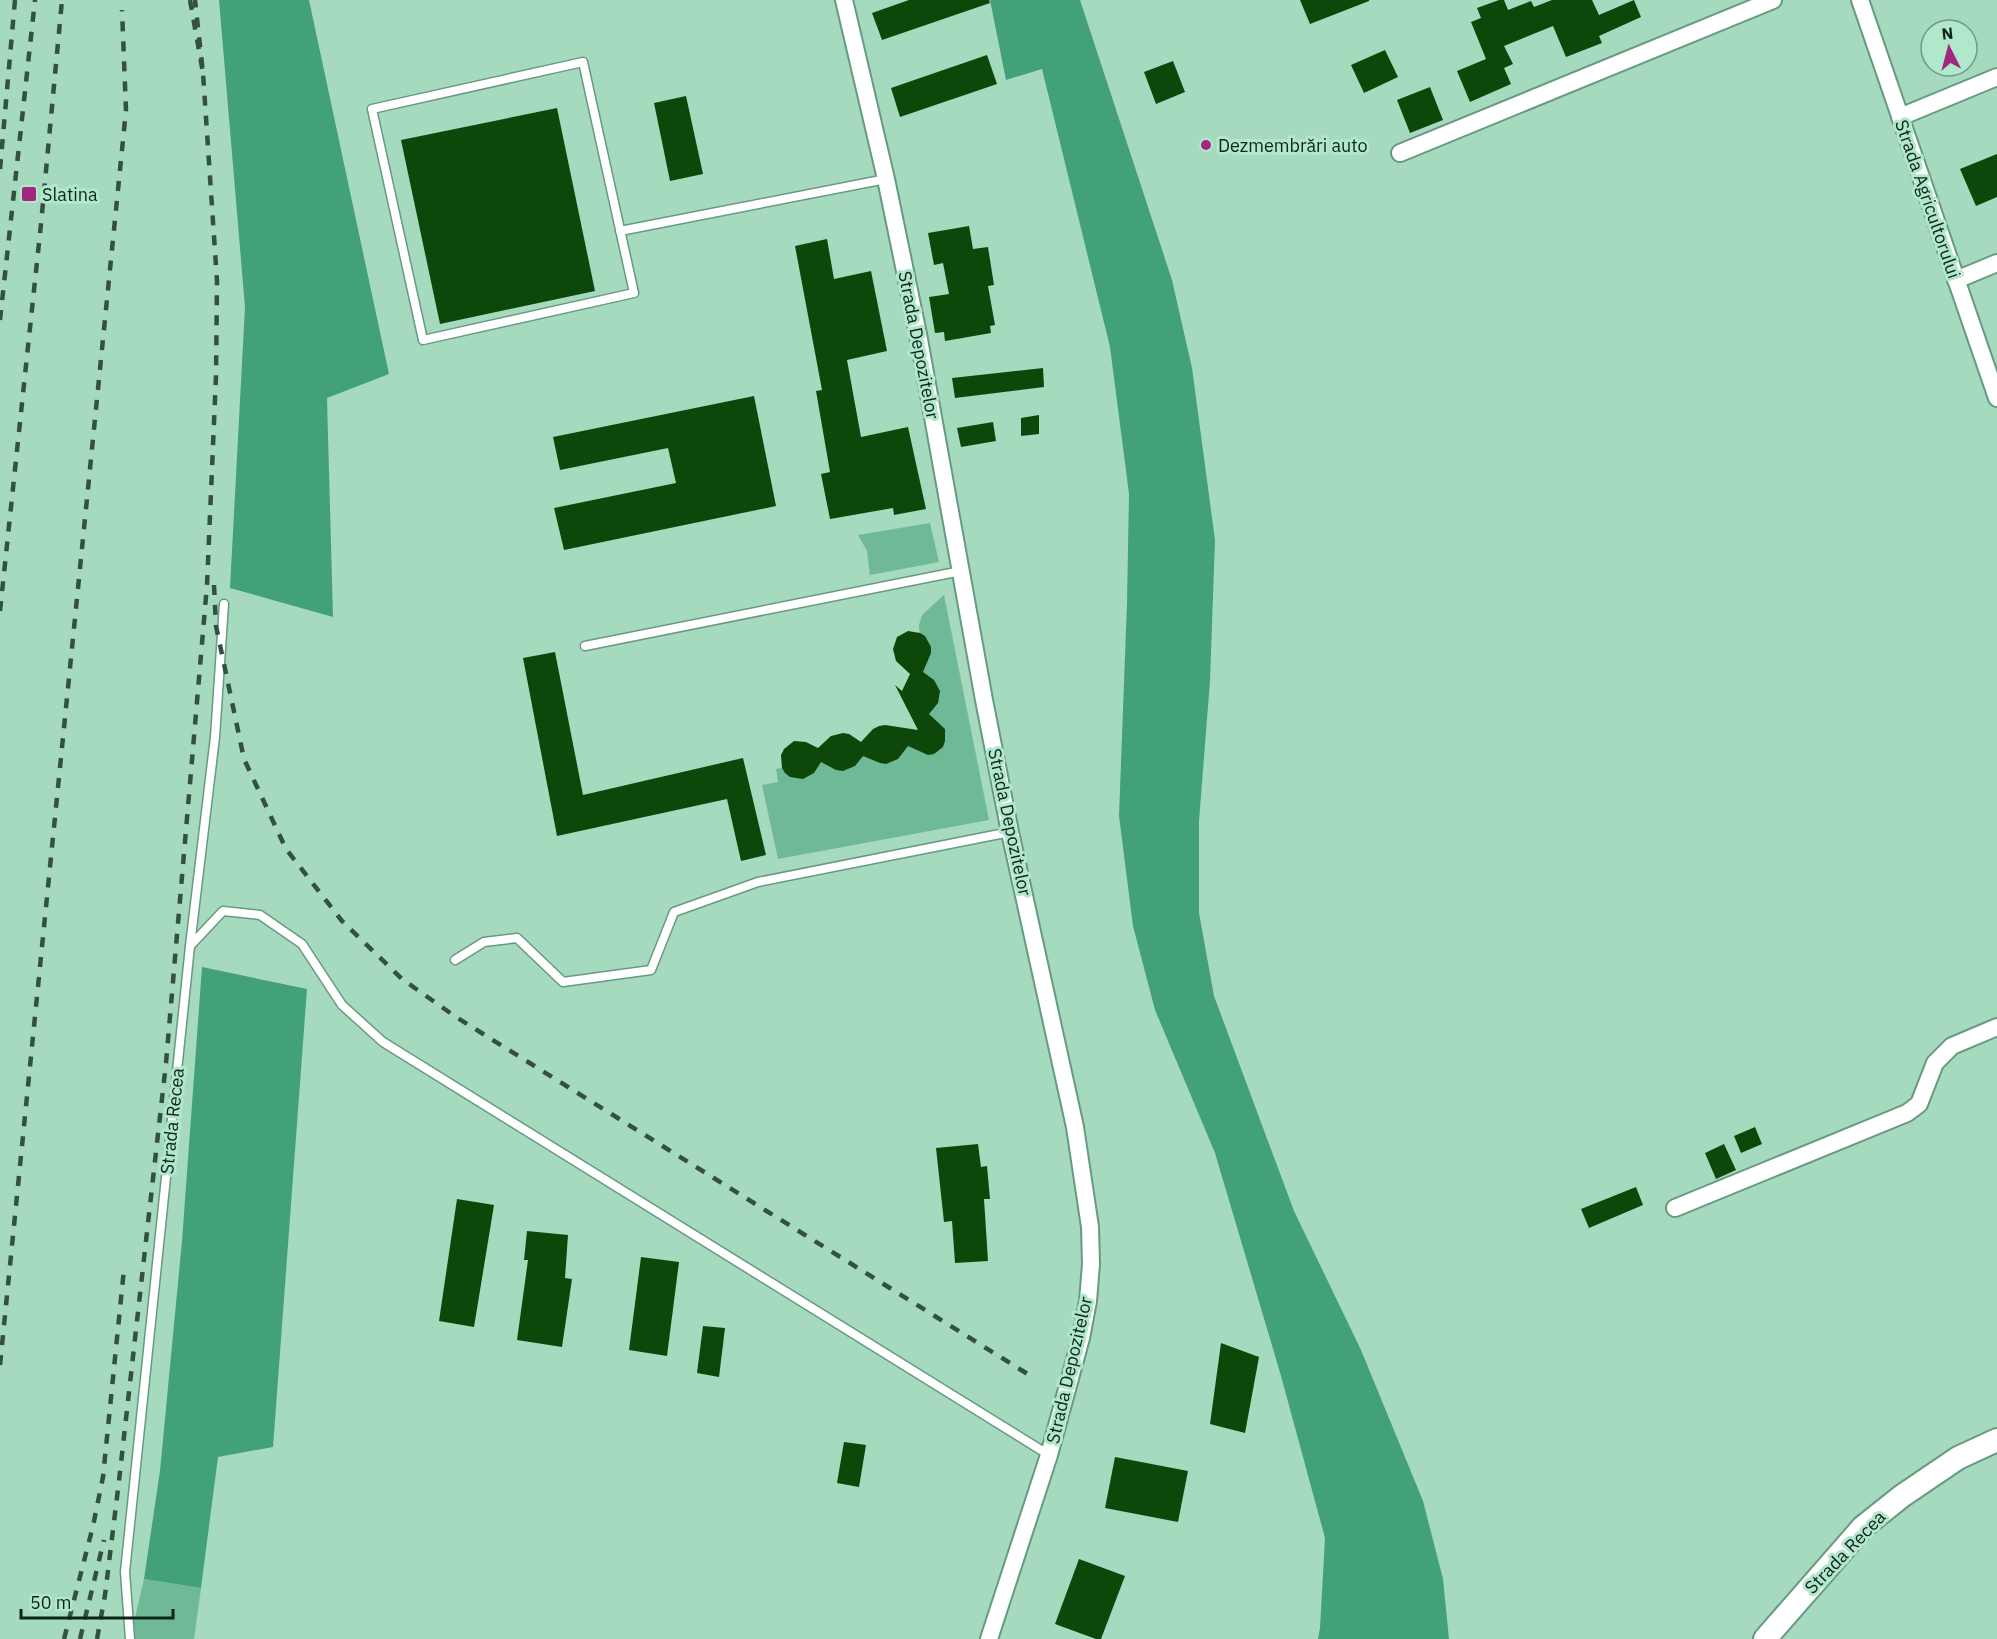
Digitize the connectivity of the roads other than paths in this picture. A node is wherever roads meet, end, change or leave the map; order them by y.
1 (844, 0) edge
2 (1773, 0) edge
3 (1860, 0) edge
4 (1997, 76) edge
5 (1900, 117) junction
6 (1400, 153) dead end
7 (886, 178) junction
8 (620, 231) junction
9 (1997, 263) edge
10 (1956, 280) junction
11 (1997, 398) edge
12 (961, 571) junction
13 (224, 604) dead end
14 (585, 646) dead end
15 (1010, 832) junction
16 (190, 946) junction
17 (455, 960) dead end
18 (1997, 1026) edge
19 (1674, 1208) dead end
20 (1997, 1440) edge
21 (1049, 1455) junction
22 (130, 1639) edge
23 (989, 1639) edge
24 (1765, 1639) edge

1 - 7 street, Strada Depozitelor
2 - 6 street
3 - 5 street, Strada Agricultorului
4 - 5 street
5 - 10 street, Strada Agricultorului
7 - 8 lane
7 - 12 street, Strada Depozitelor
8 - 8 lane
9 - 10 street
10 - 11 street, Strada Agricultorului
12 - 14 lane
12 - 15 street, Strada Depozitelor
13 - 16 lane, Strada Recea
15 - 17 lane
15 - 21 street, Strada Depozitelor
16 - 21 lane
16 - 22 lane, Strada Recea
18 - 19 street
20 - 24 main road, Strada Recea
21 - 23 street, Strada Depozitelor

